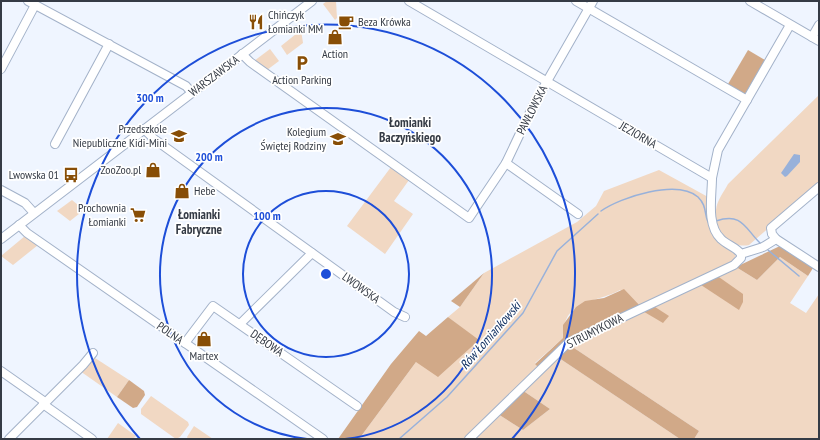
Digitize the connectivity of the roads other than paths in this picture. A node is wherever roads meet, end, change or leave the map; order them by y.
1 (409, 1) edge
2 (576, 1) edge
3 (593, 1) edge
4 (750, 1) edge
5 (310, 2) edge
6 (32, 3) edge
7 (589, 9) junction
8 (790, 24) junction
9 (819, 25) edge
10 (816, 39) edge
11 (109, 44) junction
12 (242, 54) junction
13 (1, 69) edge
14 (546, 81) junction
15 (192, 93) junction
16 (747, 100) junction
17 (144, 129) junction
18 (55, 144) dead end
19 (506, 163) junction
20 (712, 178) junction
21 (819, 187) edge
22 (1, 190) edge
23 (34, 213) junction
24 (578, 214) dead end
25 (19, 225) junction
26 (1, 238) edge
27 (776, 238) junction
28 (312, 253) junction
29 (741, 254) junction
30 (819, 267) edge
31 (405, 317) dead end
32 (240, 324) junction
33 (186, 343) junction
34 (92, 353) dead end
35 (1, 371) edge
36 (44, 403) junction
37 (357, 406) dead end
38 (9, 439) edge
39 (92, 439) edge
40 (324, 439) edge
41 (469, 439) edge

1 - 14 street, JEZIORNA
2 - 7 street
3 - 7 street, PAWŁOWSKA
4 - 8 street
5 - 12 street, WARSZAWSKA
6 - 11 street
6 - 13 street
7 - 14 street, PAWŁOWSKA
7 - 16 street
8 - 10 street
8 - 16 street
9 - 10 street
11 - 15 street
11 - 18 street
12 - 15 street, WARSZAWSKA
12 - 19 street, PAWŁOWSKA
14 - 19 street, PAWŁOWSKA
14 - 20 street, JEZIORNA
15 - 17 street, WARSZAWSKA
16 - 20 street
17 - 23 street, WARSZAWSKA
17 - 28 street, LWOWSKA
19 - 24 street
20 - 29 street
21 - 27 street
22 - 23 street
23 - 25 street, WARSZAWSKA
25 - 26 street, WARSZAWSKA
25 - 33 street, POLNA
27 - 29 street
27 - 30 street
28 - 31 street, LWOWSKA
28 - 32 street
29 - 41 street, STRUMYKOWA
32 - 33 street, DĘBOWA
32 - 37 street, DĘBOWA
33 - 40 street, POLNA
34 - 36 street
35 - 36 street
36 - 38 street
36 - 39 street

